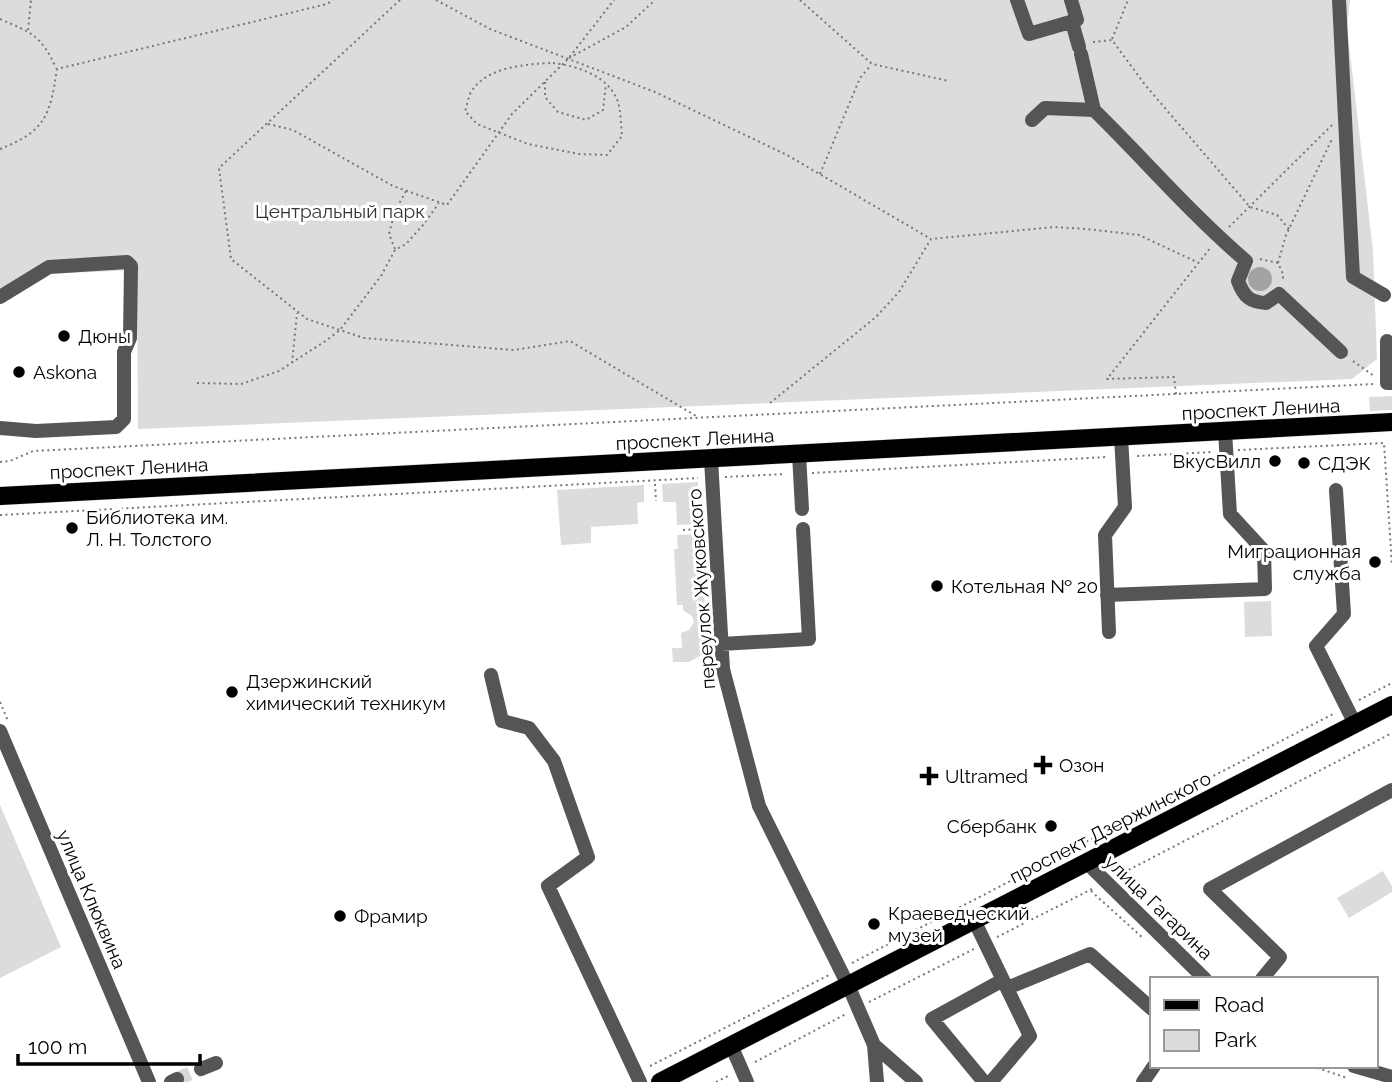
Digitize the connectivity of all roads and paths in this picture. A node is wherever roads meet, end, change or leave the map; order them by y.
1 (31, 0) edge
2 (333, 0) edge
3 (400, 0) edge
4 (436, 0) edge
5 (614, 0) edge
6 (655, 0) edge
7 (800, 0) edge
8 (1017, 0) edge
9 (1071, 0) edge
10 (1128, 0) edge
11 (1339, 0) edge
12 (0, 19) edge
13 (1072, 22) junction
14 (28, 32) junction
15 (1112, 40) junction
16 (1079, 48) junction
17 (568, 59) junction
18 (563, 64) junction
19 (872, 64) junction
20 (57, 69) junction
21 (545, 81) junction
22 (606, 82) junction
23 (949, 82) dead end
24 (1094, 110) junction
25 (1345, 112) junction
26 (1032, 120) dead end
27 (267, 123) junction
28 (499, 132) junction
29 (1334, 135) dead end
30 (0, 149) edge
31 (820, 175) junction
32 (406, 191) junction
33 (440, 202) junction
34 (1250, 207) junction
35 (1289, 229) junction
36 (1218, 237) junction
37 (931, 239) junction
38 (395, 250) junction
39 (1246, 261) junction
40 (1199, 263) junction
41 (1278, 263) junction
42 (1279, 294) junction
43 (1384, 295) dead end
44 (0, 297) edge
45 (297, 312) junction
46 (340, 330) junction
47 (1387, 341) dead end
48 (1341, 352) joint
49 (291, 364) junction
50 (197, 383) dead end
51 (1390, 383) edge
52 (1176, 394) junction
53 (770, 403) dead end
54 (697, 417) junction
55 (1392, 422) edge
56 (0, 428) edge
57 (1225, 431) junction
58 (1121, 437) junction
59 (1240, 450) dead end
60 (1212, 452) dead end
61 (799, 454) junction
62 (1130, 456) dead end
63 (1116, 457) dead end
64 (711, 459) junction
65 (0, 462) edge
66 (800, 473) junction
67 (712, 478) junction
68 (655, 484) dead end
69 (1336, 490) dead end
70 (0, 496) edge
71 (656, 501) dead end
72 (802, 509) dead end
73 (0, 515) edge
74 (699, 529) dead end
75 (803, 529) dead end
76 (683, 530) dead end
77 (1392, 566) edge
78 (1107, 596) junction
79 (1109, 632) dead end
80 (721, 644) junction
81 (491, 675) dead end
82 (1392, 683) edge
83 (1392, 705) edge
84 (1347, 707) junction
85 (1355, 724) junction
86 (0, 731) edge
87 (1392, 733) edge
88 (1392, 790) edge
89 (1086, 862) junction
90 (1106, 882) junction
91 (1090, 890) junction
92 (974, 920) junction
93 (986, 943) junction
94 (1149, 943) dead end
95 (844, 977) junction
96 (1203, 977) edge
97 (1264, 977) edge
98 (1005, 984) junction
99 (1150, 1007) edge
100 (858, 1008) junction
101 (731, 1045) junction
102 (874, 1045) junction
103 (216, 1063) dead end
104 (1325, 1068) edge
105 (201, 1069) tunnel mouth
106 (1351, 1072) edge
107 (744, 1075) edge
108 (1392, 1077) edge
109 (638, 1078) edge
110 (149, 1082) edge
111 (660, 1082) edge
112 (716, 1082) edge
113 (877, 1082) edge
114 (916, 1082) edge
115 (984, 1082) edge
116 (991, 1082) edge

1 - 14 path
2 - 20 path
3 - 27 path
4 - 17 path
5 - 17 path
6 - 17 path
7 - 19 path
8 - 13 street
9 - 13 street
10 - 15 path
11 - 25 street
12 - 14 path
13 - 16 street
14 - 20 path
15 - 16 path
15 - 34 path
16 - 24 street
17 - 18 path
17 - 31 path
18 - 21 path
18 - 22 path
18 - 28 path
19 - 23 path
19 - 31 path
20 - 30 path
21 - 22 path
21 - 28 path
22 - 28 path
24 - 26 street
24 - 36 street
25 - 34 path
25 - 43 street
27 - 32 path
27 - 45 path
28 - 33 path
29 - 35 path
31 - 37 path
32 - 33 path
32 - 38 path
33 - 38 path
34 - 35 path
34 - 36 path
35 - 41 path
36 - 39 street
36 - 40 path
37 - 40 path
37 - 53 path
38 - 46 path
39 - 41 path
39 - 42 street
40 - 52 path
41 - 42 path
42 - 48 street
44 - 56 street
45 - 46 path
45 - 49 path
46 - 49 path
46 - 54 path
47 - 51 street
48 - 51 path
49 - 50 path
51 - 52 path
52 - 54 path
54 - 65 path
55 - 57 main road, проспект Ленина
57 - 58 main road, проспект Ленина
57 - 78 street
58 - 61 main road, проспект Ленина
58 - 78 street
59 - 77 path
60 - 62 path
61 - 64 main road, проспект Ленина
61 - 66 street
63 - 66 path
64 - 67 street, переулок Жуковского
64 - 70 main road, проспект Ленина
66 - 67 path
66 - 72 street
67 - 73 path
67 - 80 street, переулок Жуковского
68 - 71 path
69 - 84 street
74 - 76 path
75 - 80 street
78 - 79 street
80 - 95 street, переулок Жуковского
81 - 109 street
82 - 84 path
83 - 85 main road, проспект Дзержинского
84 - 85 street
84 - 95 path
85 - 89 main road, проспект Дзержинского
86 - 110 street, улица Клюквина
87 - 90 path
88 - 97 street
89 - 90 street, улица Гагарина
89 - 92 main road, проспект Дзержинского
90 - 91 path
90 - 96 street, улица Гагарина
91 - 93 path
91 - 94 path
92 - 93 street
92 - 95 main road, проспект Дзержинского
93 - 98 street
93 - 100 path
95 - 100 street, переулок Жуковского
95 - 101 main road, проспект Дзержинского
95 - 109 path
98 - 99 street
98 - 115 street
98 - 116 street
100 - 102 street, переулок Жуковского
100 - 107 path
101 - 107 street
101 - 111 main road, проспект Дзержинского
102 - 113 street
102 - 114 street
103 - 105 street
104 - 106 path
106 - 108 street
107 - 112 path

